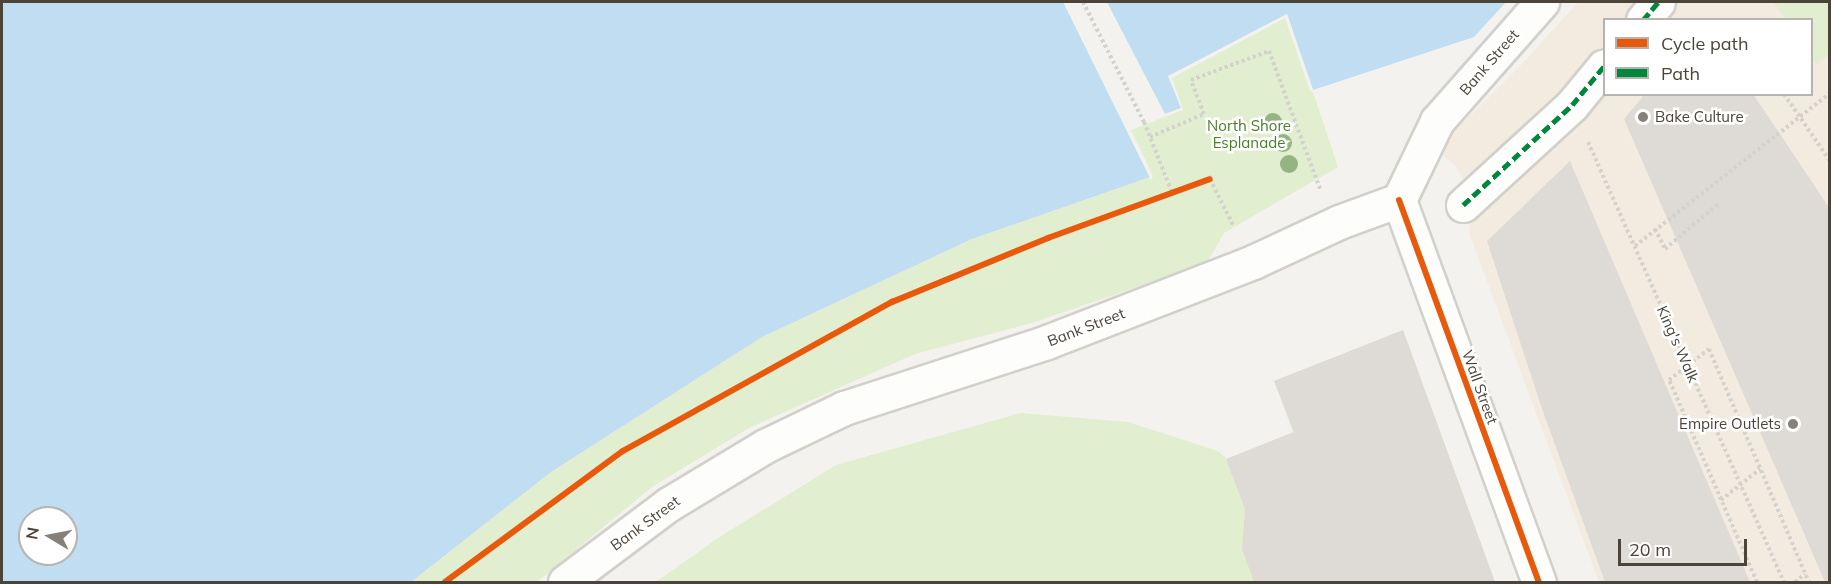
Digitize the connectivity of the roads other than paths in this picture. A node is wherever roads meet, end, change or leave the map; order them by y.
1 (1542, 2) edge
2 (1658, 2) edge
3 (1645, 18) edge
4 (1603, 68) edge
5 (1399, 200) junction
6 (1463, 205) dead end
7 (566, 582) edge
8 (1539, 582) edge

1 - 5 street, Bank Street
2 - 3 street
4 - 6 street
5 - 7 street, Bank Street
5 - 8 street, Wall Street

